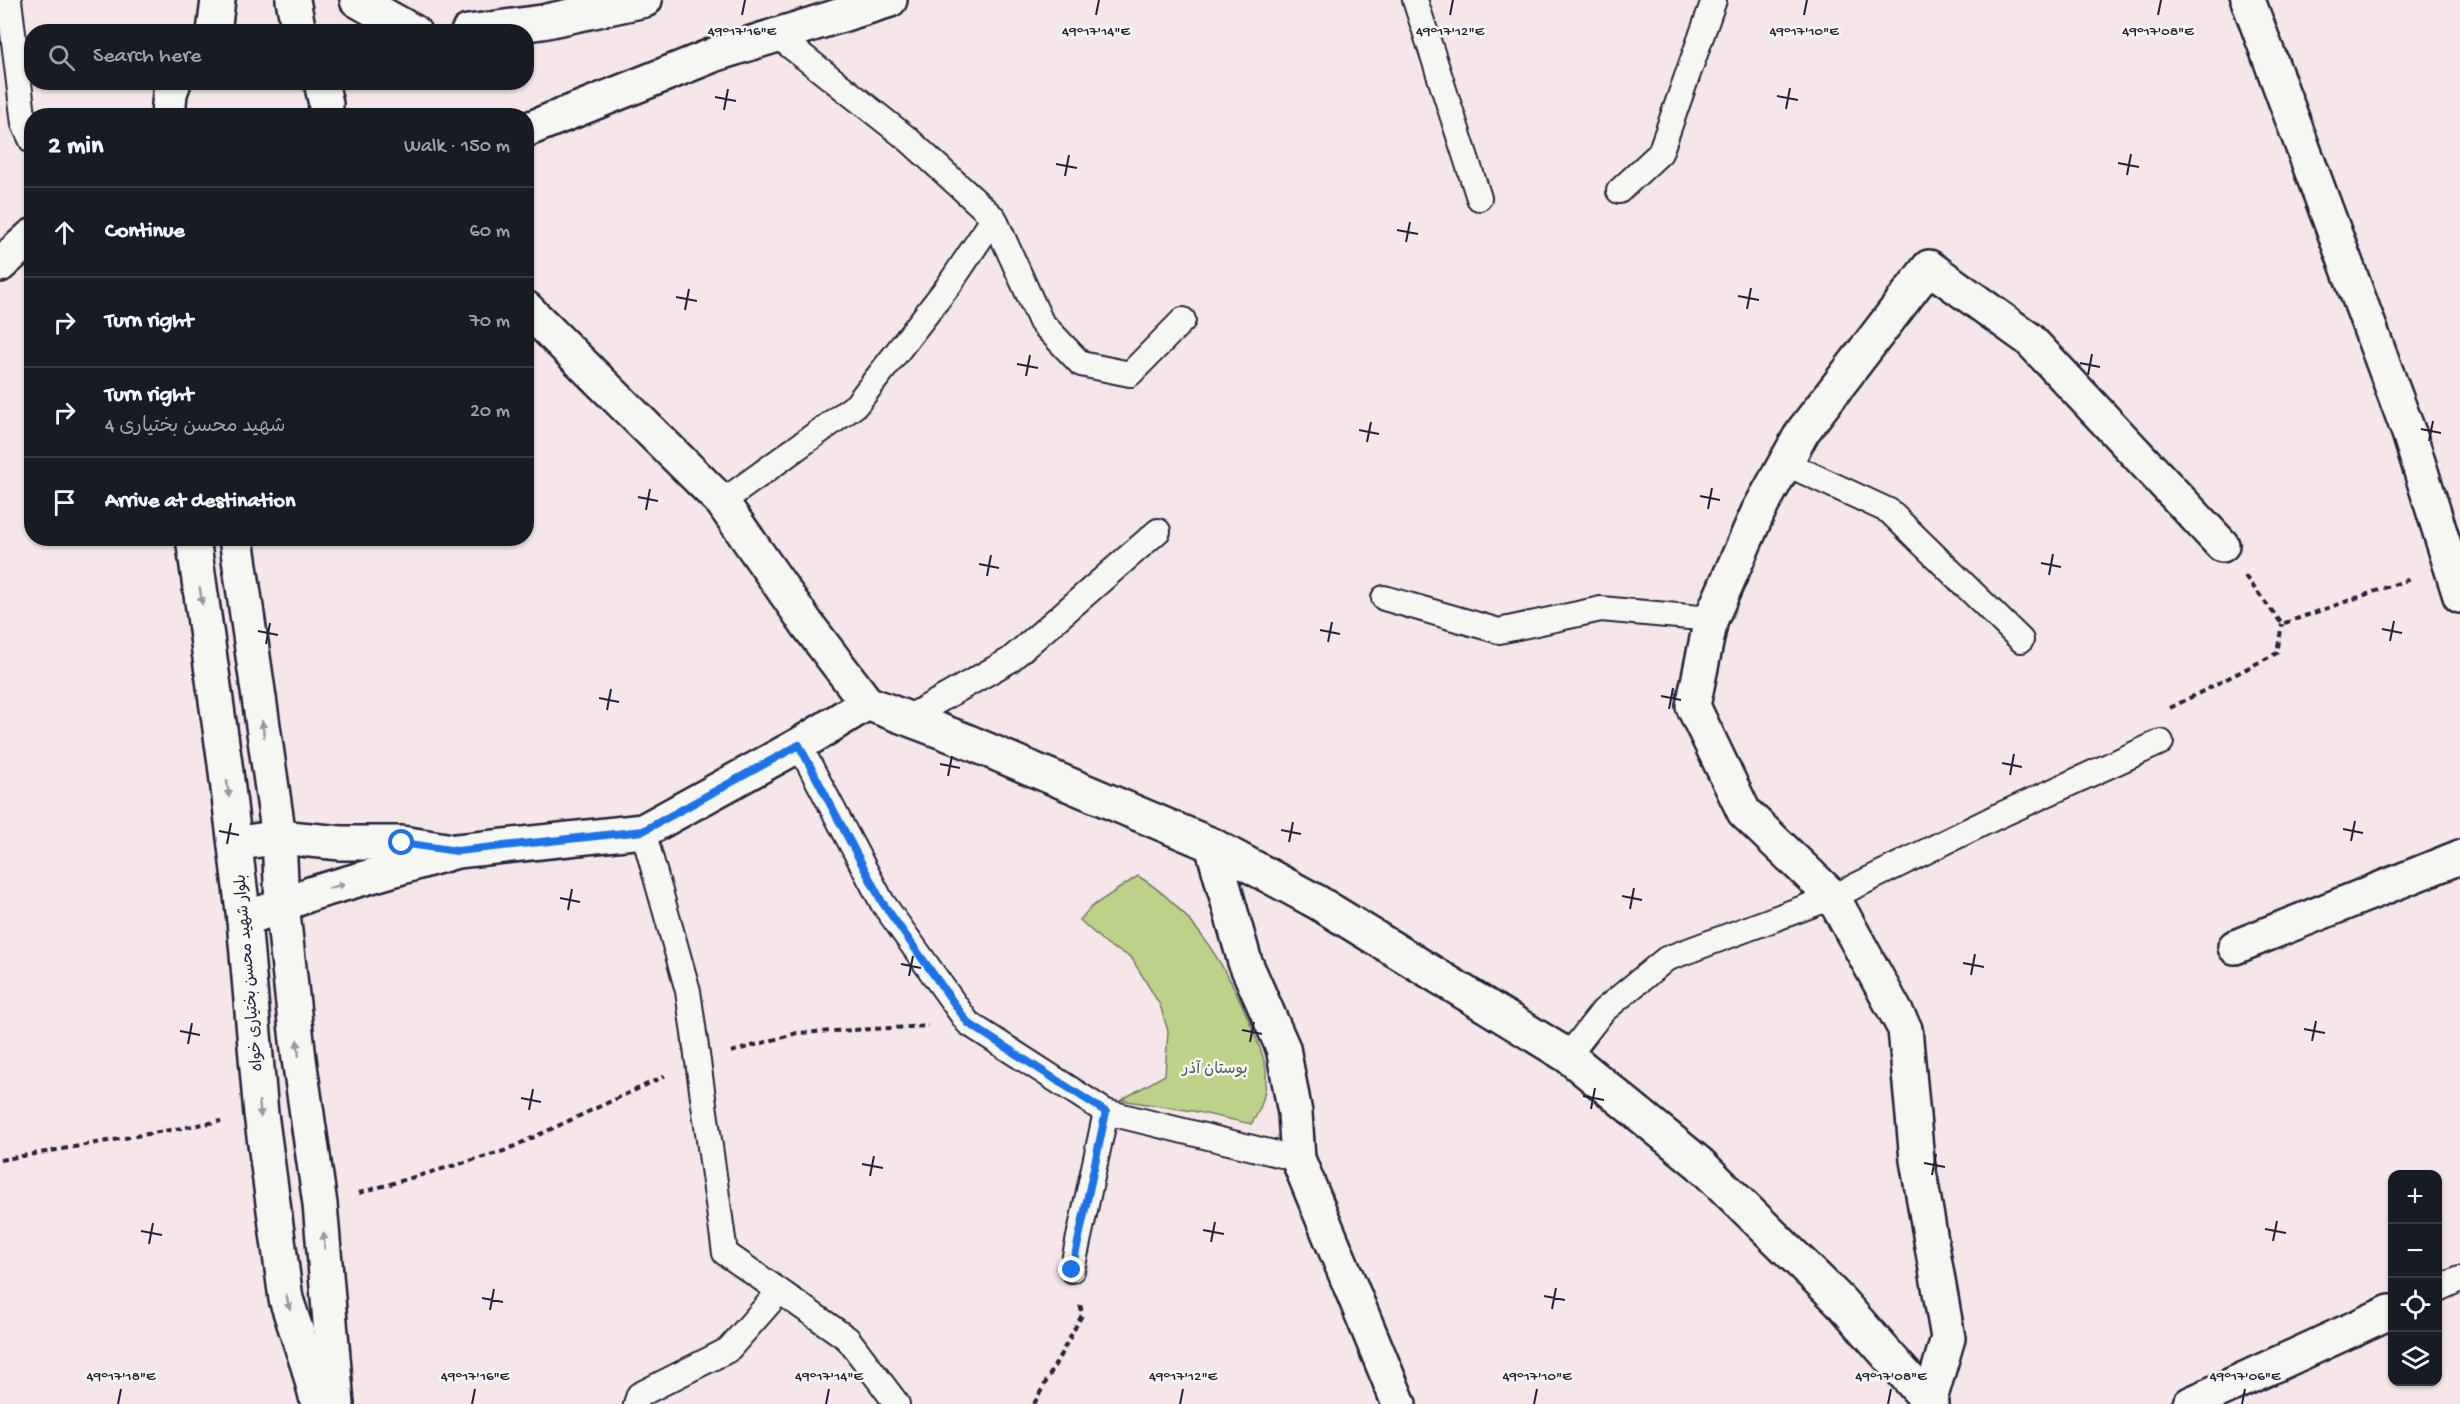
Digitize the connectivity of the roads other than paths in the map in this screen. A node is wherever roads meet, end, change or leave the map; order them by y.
1 (9, 0) edge
2 (218, 0) edge
3 (293, 0) edge
4 (357, 0) edge
5 (645, 0) edge
6 (890, 0) edge
7 (1415, 0) edge
8 (1714, 0) edge
9 (2248, 0) edge
10 (215, 24) edge
11 (298, 24) edge
12 (400, 24) edge
13 (527, 24) edge
14 (775, 34) junction
15 (171, 90) edge
16 (169, 108) edge
17 (24, 124) edge
18 (534, 127) edge
19 (1619, 191) dead end
20 (1479, 198) dead end
21 (994, 218) junction
22 (24, 243) edge
23 (0, 265) edge
24 (534, 316) edge
25 (1183, 320) dead end
26 (1785, 463) junction
27 (722, 502) junction
28 (1158, 531) dead end
29 (2222, 545) road end
30 (194, 546) edge
31 (237, 546) edge
32 (2460, 596) edge
33 (1384, 598) dead end
34 (1711, 619) junction
35 (2021, 640) dead end
36 (867, 703) junction
37 (908, 718) junction
38 (2161, 742) road end
39 (799, 745) junction
40 (643, 831) junction
41 (279, 837) junction
42 (235, 844) junction
43 (1212, 845) junction
44 (457, 851) junction
45 (2460, 857) edge
46 (1833, 897) junction
47 (282, 904) junction
48 (243, 920) junction
49 (2235, 947) dead end
50 (1568, 1056) junction
51 (1106, 1112) junction
52 (1298, 1159) junction
53 (1072, 1270) road end
54 (2460, 1279) edge
55 (2442, 1287) edge
56 (779, 1292) junction
57 (2388, 1312) edge
58 (318, 1404) edge
59 (337, 1404) edge
60 (636, 1404) edge
61 (897, 1404) edge
62 (1400, 1404) edge
63 (1930, 1404) edge
64 (2190, 1404) edge

1 - 17 lane
2 - 10 street
3 - 11 street
4 - 12 street
5 - 13 street
6 - 14 street
7 - 20 lane
8 - 19 lane
9 - 32 street
14 - 18 street
14 - 21 lane
15 - 16 street
21 - 25 lane
21 - 27 lane
22 - 23 street
24 - 27 street
26 - 29 street
26 - 34 street
26 - 35 lane
27 - 36 street
28 - 37 lane
30 -> 42 street, بلوار شهید محسن بختیاری خواه
41 -> 31 street
33 - 34 lane
34 - 46 street
36 - 37 street
36 - 39 street
37 - 43 street
38 - 46 lane
39 - 40 street
39 - 51 lane
40 - 44 street
40 - 56 lane
41 - 42 street
41 - 44 street
41 - 47 street
42 - 48 street, بلوار شهید محسن بختیاری خواه
43 - 50 street
43 - 52 street
47 -> 44 street
45 - 49 street
46 - 50 lane
46 - 63 street
47 - 48 street
59 -> 47 street
48 -> 58 street, بلوار شهید محسن بختیاری خواه
50 - 63 street
51 - 52 lane
51 - 53 lane
52 - 62 street
54 - 55 lane
56 - 60 lane
56 - 61 lane
57 - 64 street

